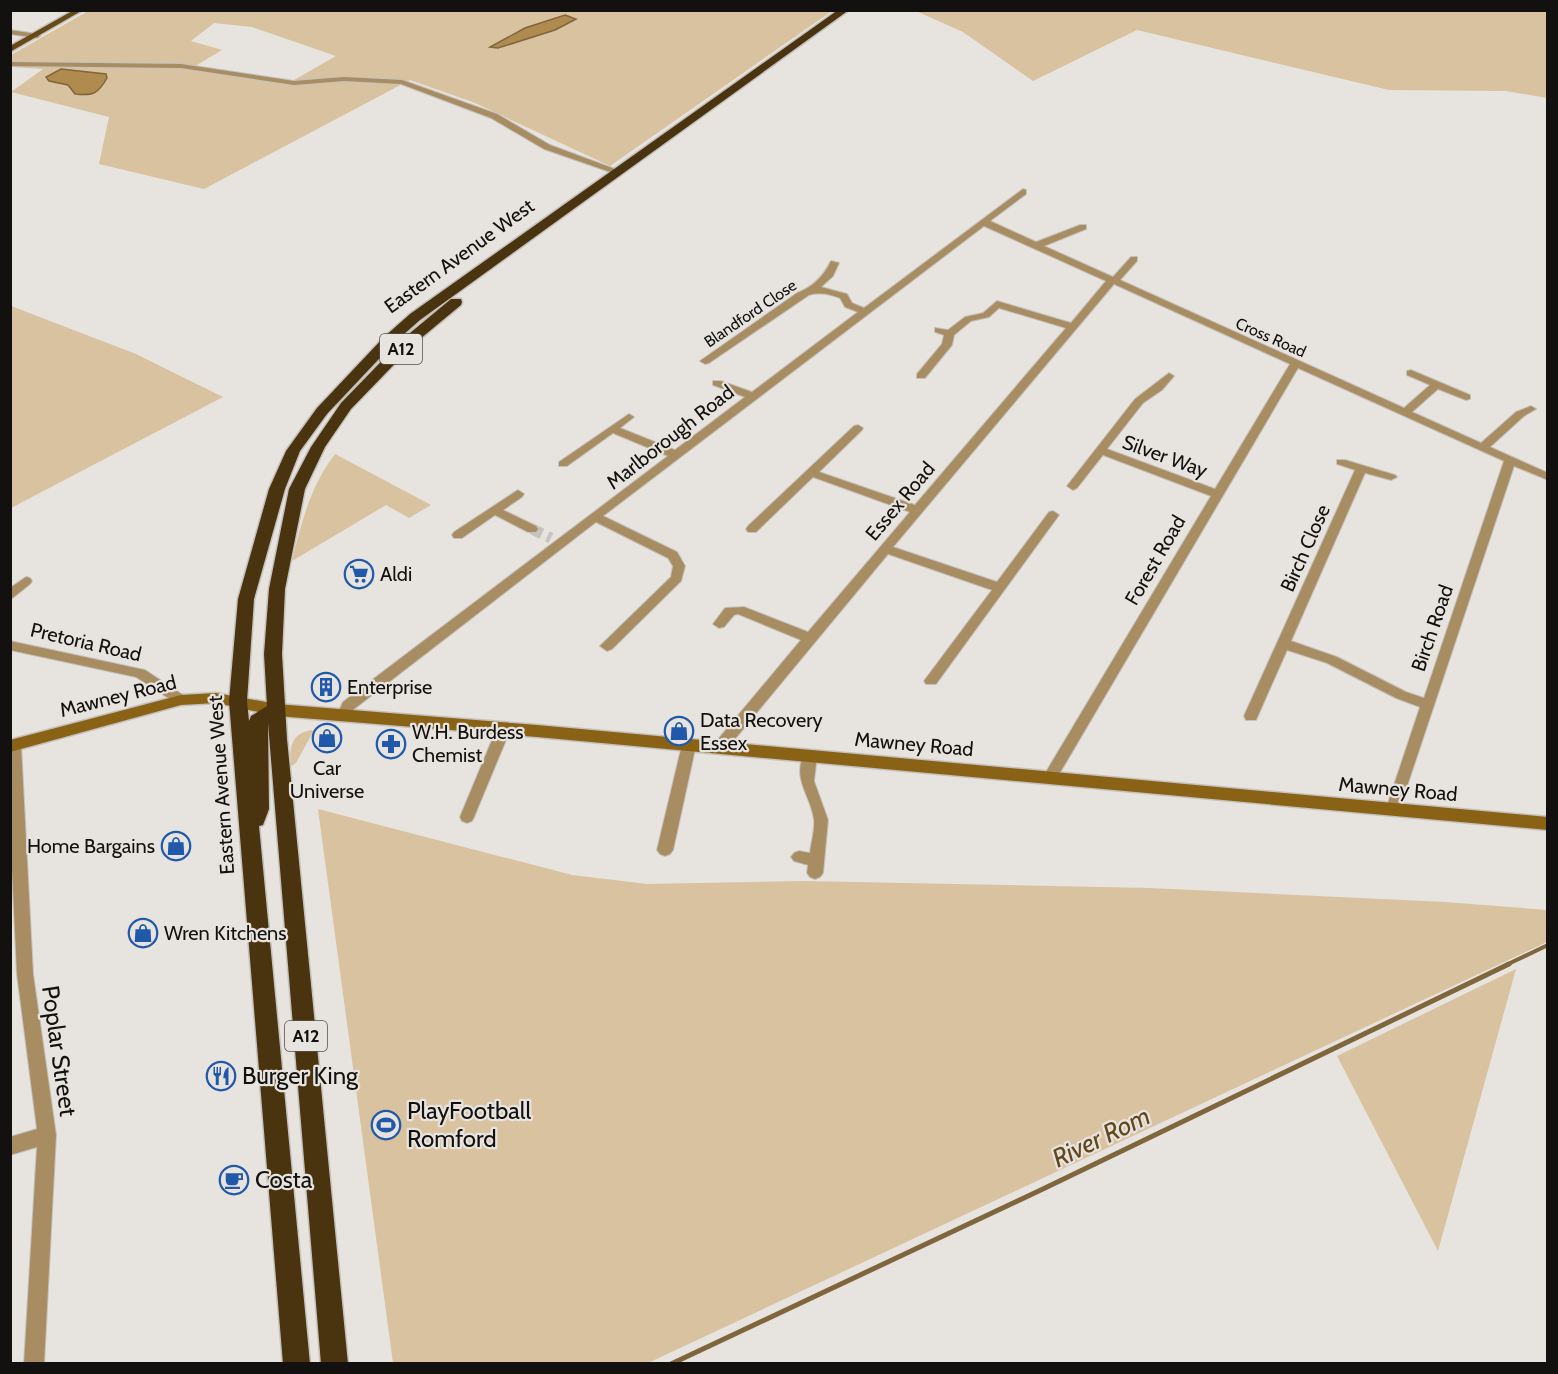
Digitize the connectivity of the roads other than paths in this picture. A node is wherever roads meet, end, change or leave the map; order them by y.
1 (80, 10) edge
2 (845, 10) edge
3 (858, 11) edge
4 (10, 32) edge
5 (37, 36) junction
6 (10, 50) edge
7 (10, 64) edge
8 (616, 171) junction
9 (1023, 192) dead end
10 (984, 222) junction
11 (1083, 227) dead end
12 (1035, 246) junction
13 (1134, 259) dead end
14 (834, 263) dead end
15 (1112, 282) junction
16 (812, 290) junction
17 (865, 312) junction
18 (1075, 327) junction
19 (705, 361) dead end
20 (1295, 364) junction
21 (1412, 373) dead end
22 (921, 376) dead end
23 (1169, 376) dead end
24 (717, 383) dead end
25 (1437, 384) junction
26 (752, 396) junction
27 (1466, 397) dead end
28 (1531, 409) dead end
29 (1404, 413) junction
30 (629, 417) dead end
31 (858, 428) dead end
32 (612, 429) junction
33 (1482, 448) junction
34 (1101, 451) junction
35 (675, 455) junction
36 (1510, 460) junction
37 (1341, 462) dead end
38 (563, 464) dead end
39 (1361, 469) junction
40 (811, 472) junction
41 (1392, 477) dead end
42 (1548, 477) edge
43 (1073, 486) dead end
44 (518, 494) dead end
45 (1216, 494) junction
46 (494, 510) junction
47 (918, 510) junction
48 (1053, 515) dead end
49 (595, 517) junction
50 (532, 529) tunnel mouth
51 (752, 529) dead end
52 (458, 535) dead end
53 (887, 549) junction
54 (26, 581) dead end
55 (1000, 588) junction
56 (10, 596) edge
57 (718, 624) dead end
58 (810, 638) junction
59 (1284, 644) junction
60 (10, 645) edge
61 (607, 646) dead end
62 (931, 681) dead end
63 (181, 700) junction
64 (238, 701) junction
65 (1427, 704) junction
66 (277, 710) junction
67 (344, 715) junction
68 (1251, 716) dead end
69 (504, 728) junction
70 (689, 745) junction
71 (12, 746) edge
72 (720, 747) junction
73 (810, 756) junction
74 (1050, 777) junction
75 (1393, 809) junction
76 (467, 818) dead end
77 (1548, 824) edge
78 (249, 828) junction
79 (664, 850) dead end
80 (799, 857) dead end
81 (47, 1135) junction
82 (10, 1146) edge
83 (34, 1364) edge
84 (297, 1364) edge
85 (335, 1364) edge

1 - 5 main road
2 - 8 highway, Eastern Avenue West / A12
3 - 66 highway, Eastern Avenue West / A12
4 - 5 street
5 - 6 main road
7 - 8 street
8 - 64 highway, Eastern Avenue West / A12
9 - 10 street, Marlborough Road
10 - 12 street, Cross Road
10 - 17 street, Marlborough Road
11 - 12 street
12 - 15 street, Cross Road
13 - 15 street, Essex Road
14 - 16 street, Blandford Close
15 - 18 street, Essex Road
15 - 20 street, Cross Road
16 - 17 street, Blandford Close
16 - 19 street, Blandford Close
17 - 26 street, Marlborough Road
18 - 22 street
18 - 47 street, Essex Road
20 - 29 street, Cross Road
20 - 45 street, Forest Road
21 - 25 street
23 - 34 street, Silver Way
24 - 26 street
25 - 27 street
25 - 29 street
26 - 35 street, Marlborough Road
28 - 33 street
29 - 33 street, Cross Road
30 - 32 street
31 - 40 street
32 - 35 street
32 - 38 street
33 - 36 street, Cross Road
34 - 43 street, Silver Way
34 - 45 street, Silver Way
35 - 49 street, Marlborough Road
36 - 42 street, Cross Road
36 - 65 street, Birch Road
37 - 39 street
39 - 41 street
39 - 59 street, Birch Close
40 - 47 street
40 - 51 street
44 - 46 street
45 - 74 street, Forest Road
46 - 50 street
46 - 52 street
47 - 53 street, Essex Road
48 - 55 street
49 - 61 street
49 - 67 street, Marlborough Road
53 - 55 street
53 - 58 street, Essex Road
54 - 56 street
55 - 62 street
57 - 58 street
58 - 72 street, Essex Road
59 - 65 street
59 - 68 street, Birch Close
60 - 63 street, Pretoria Road
63 - 64 street, Mawney Road
63 - 71 street, Mawney Road
64 - 66 street, Mawney Road
64 - 78 highway, Eastern Avenue West / A12
65 - 75 street, Birch Road
66 - 67 street, Mawney Road
66 - 78 highway
66 - 85 highway, Eastern Avenue West / A12
67 - 69 street, Mawney Road
69 - 70 street, Mawney Road
69 - 76 street
70 - 72 street, Mawney Road
70 - 79 street
71 - 81 street, Poplar Street
72 - 73 street, Mawney Road
73 - 74 street, Mawney Road
73 - 80 street
74 - 75 street, Mawney Road
75 - 77 street, Mawney Road
78 - 84 highway, Eastern Avenue West / A12
81 - 82 street
81 - 83 street, Poplar Street

